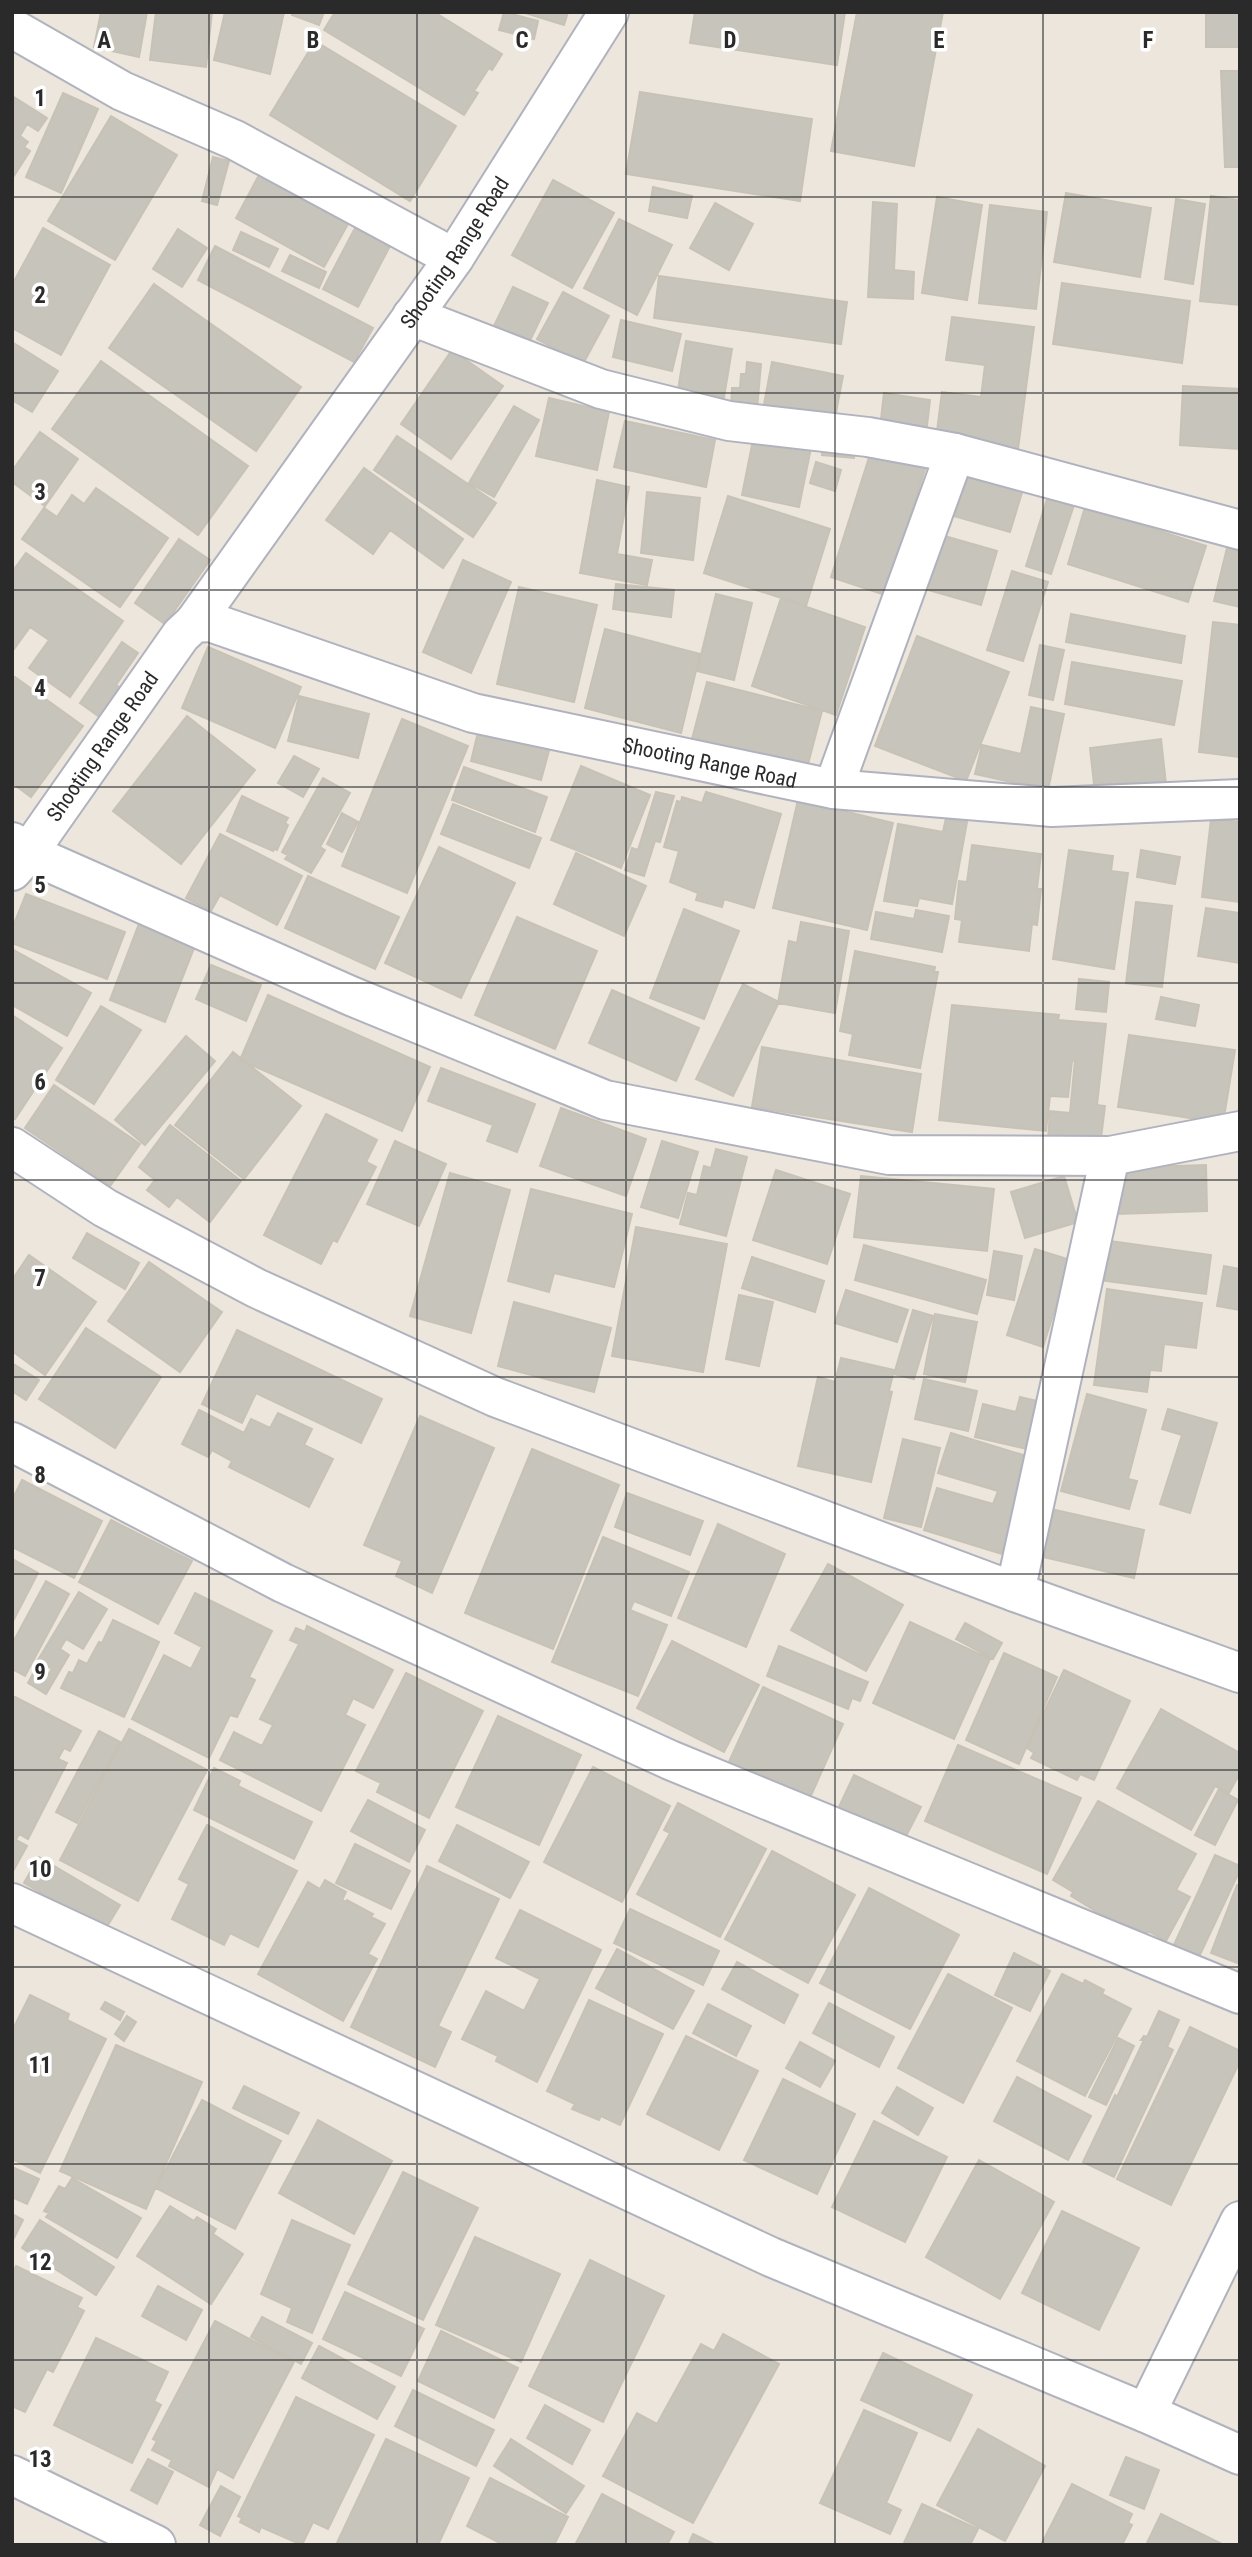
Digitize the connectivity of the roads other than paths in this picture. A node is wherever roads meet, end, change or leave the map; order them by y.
1 (609, 12) edge
2 (12, 28) edge
3 (454, 257) junction
4 (412, 316) junction
5 (956, 453) junction
6 (1240, 530) edge
7 (194, 623) junction
8 (833, 789) junction
9 (1240, 799) edge
10 (17, 855) edge
11 (1240, 1131) edge
12 (12, 1147) edge
13 (1110, 1156) junction
14 (12, 1442) edge
15 (1016, 1592) junction
16 (1240, 1673) edge
17 (12, 1903) edge
18 (1240, 1994) edge
19 (1240, 2221) edge
20 (1146, 2413) junction
21 (1240, 2455) edge
22 (12, 2475) edge
23 (156, 2545) edge

1 - 3 street, Shooting Range Road
2 - 3 street
3 - 4 street, Shooting Range Road
4 - 5 street
4 - 7 street, Shooting Range Road
5 - 6 street
5 - 8 street
7 - 8 street, Shooting Range Road
7 - 10 street, Shooting Range Road
8 - 9 street, Shooting Range Road
10 - 13 street
11 - 13 street
12 - 15 street
13 - 15 street
14 - 18 street
15 - 16 street
17 - 20 street
19 - 20 street
20 - 21 street
22 - 23 street

